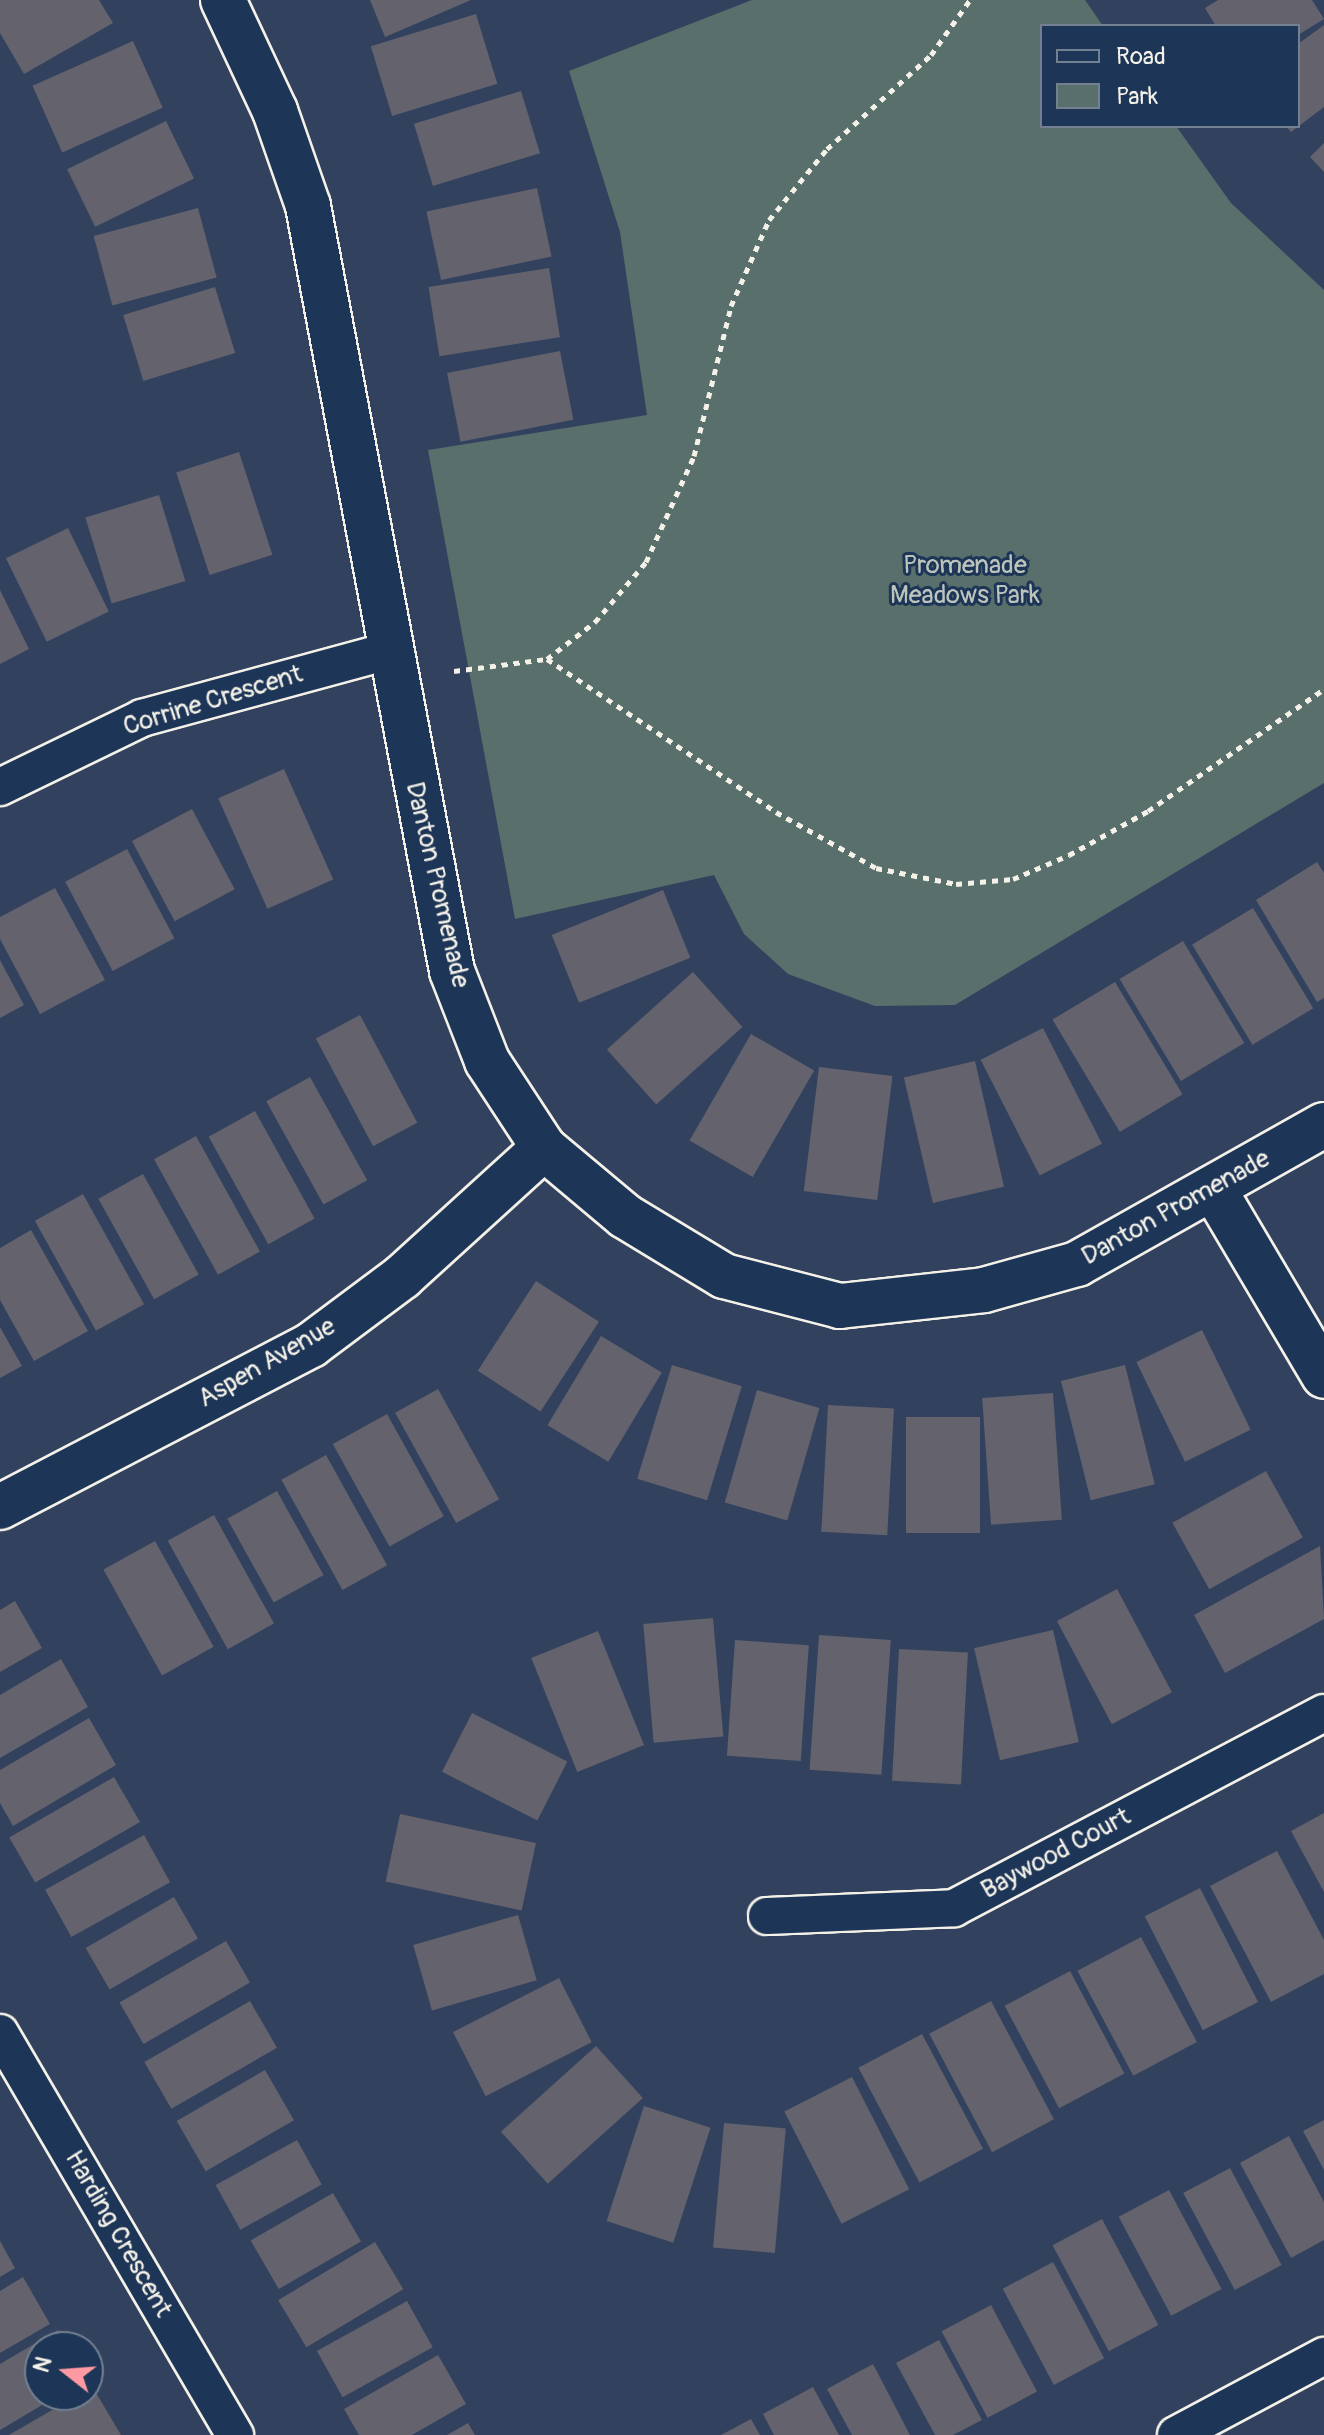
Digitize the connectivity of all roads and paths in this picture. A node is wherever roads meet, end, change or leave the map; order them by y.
1 (223, 0) edge
2 (970, 0) edge
3 (388, 651) junction
4 (547, 659) junction
5 (454, 671) dead end
6 (1324, 689) edge
7 (0, 787) edge
8 (1324, 1125) edge
9 (544, 1148) junction
10 (1213, 1188) junction
11 (1324, 1376) edge
12 (0, 1507) edge
13 (1324, 1713) edge
14 (767, 1916) dead end
15 (0, 2033) edge
16 (1324, 2356) edge
17 (235, 2435) edge
18 (1176, 2435) edge

1 - 3 street, Danton Promenade
2 - 4 path
3 - 7 street, Corrine Crescent
3 - 9 street, Danton Promenade
4 - 5 path
4 - 6 path
8 - 10 street, Danton Promenade
9 - 10 street, Danton Promenade
9 - 12 street, Aspen Avenue
10 - 11 street
13 - 14 street, Baywood Court
15 - 17 street, Harding Crescent
16 - 18 street

